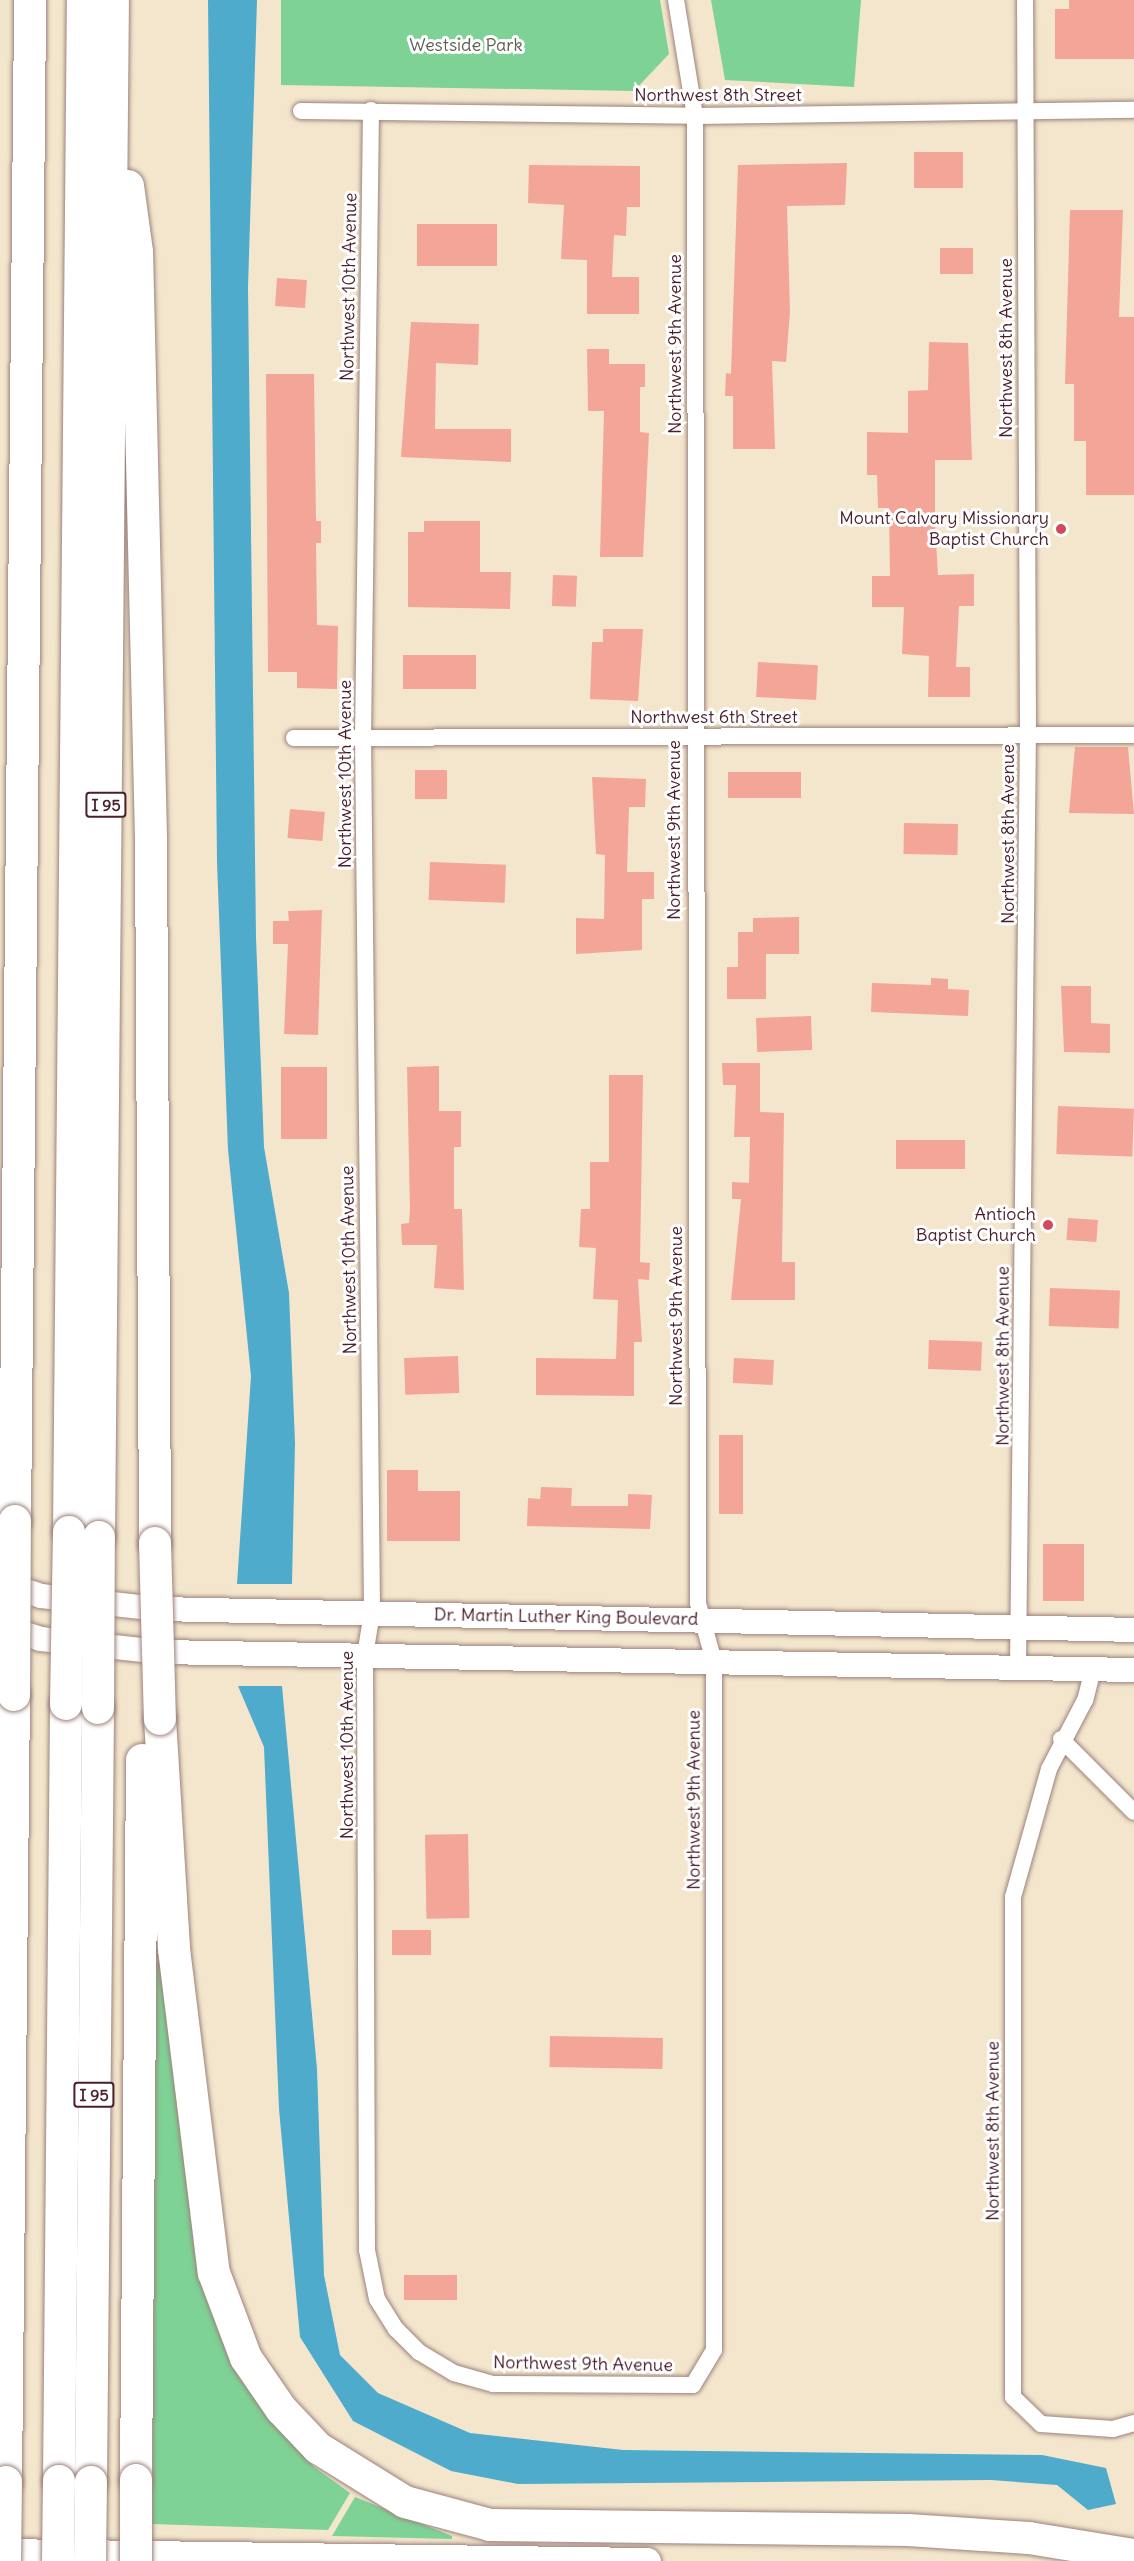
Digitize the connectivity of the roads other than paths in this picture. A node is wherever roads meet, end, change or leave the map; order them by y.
1 (30, 0) edge
2 (83, 0) edge
3 (113, 0) edge
4 (676, 0) edge
5 (1024, 0) edge
6 (113, 72) junction
7 (371, 110) junction
8 (1024, 110) junction
9 (1134, 110) edge
10 (302, 111) dead end
11 (695, 116) junction
12 (363, 735) junction
13 (1028, 735) junction
14 (1134, 735) edge
15 (294, 738) dead end
16 (693, 738) junction
17 (84, 1535) junction
18 (0, 1582) edge
19 (372, 1613) junction
20 (699, 1620) junction
21 (0, 1626) edge
22 (1021, 1627) junction
23 (1134, 1630) edge
24 (365, 1655) junction
25 (714, 1662) junction
26 (1018, 1668) junction
27 (1093, 1669) junction
28 (1134, 1670) edge
29 (151, 1717) junction
30 (1061, 1739) junction
31 (1134, 1812) edge
32 (454, 2373) joint
33 (1134, 2423) edge
34 (0, 2552) edge
35 (1134, 2555) edge
36 (5, 2561) edge
37 (58, 2561) edge
38 (90, 2561) edge
39 (136, 2561) edge
40 (629, 2561) edge
41 (647, 2561) edge

1 - 36 highway, bridge
2 - 17 highway
3 - 6 highway, I 95
4 - 11 street, Northwest 9th Avenue
5 - 8 street, Northwest 8th Avenue
6 - 17 highway, I 95
6 - 29 highway
7 - 10 street, Northwest 8th Street
7 - 11 street, Northwest 8th Street
7 - 12 street, Northwest 10th Avenue
8 - 9 street, Northwest 8th Street
8 - 11 street, Northwest 8th Street
8 - 13 street, Northwest 8th Avenue
11 - 16 street, Northwest 9th Avenue
12 - 15 street, Northwest 6th Street
12 - 16 street, Northwest 6th Street
12 - 19 street, Northwest 10th Avenue
13 - 14 street, Northwest 6th Street
13 - 16 street, Northwest 6th Street
13 - 22 street, Northwest 8th Avenue
16 - 20 street, Northwest 9th Avenue
17 - 37 highway, bridge
17 - 38 highway, I 95, bridge
18 - 19 main road, Dr. Martin Luther King Boulevard
19 - 20 main road, Dr. Martin Luther King Boulevard
19 - 24 street, Northwest 10th Avenue
20 - 22 main road, Dr. Martin Luther King Boulevard
20 - 25 street, Northwest 9th Avenue
21 - 24 main road
22 - 23 main road, Dr. Martin Luther King Boulevard
22 - 26 street, Northwest 8th Avenue
24 - 25 main road
24 - 32 street, Northwest 10th Avenue
25 - 26 main road
25 - 32 street, Northwest 9th Avenue
26 - 27 main road
27 - 28 main road
27 - 30 street, Northwest 8th Avenue
29 - 35 highway
29 - 39 highway, bridge
30 - 31 street
30 - 33 street, Northwest 8th Avenue
34 - 40 main road
40 - 41 main road

